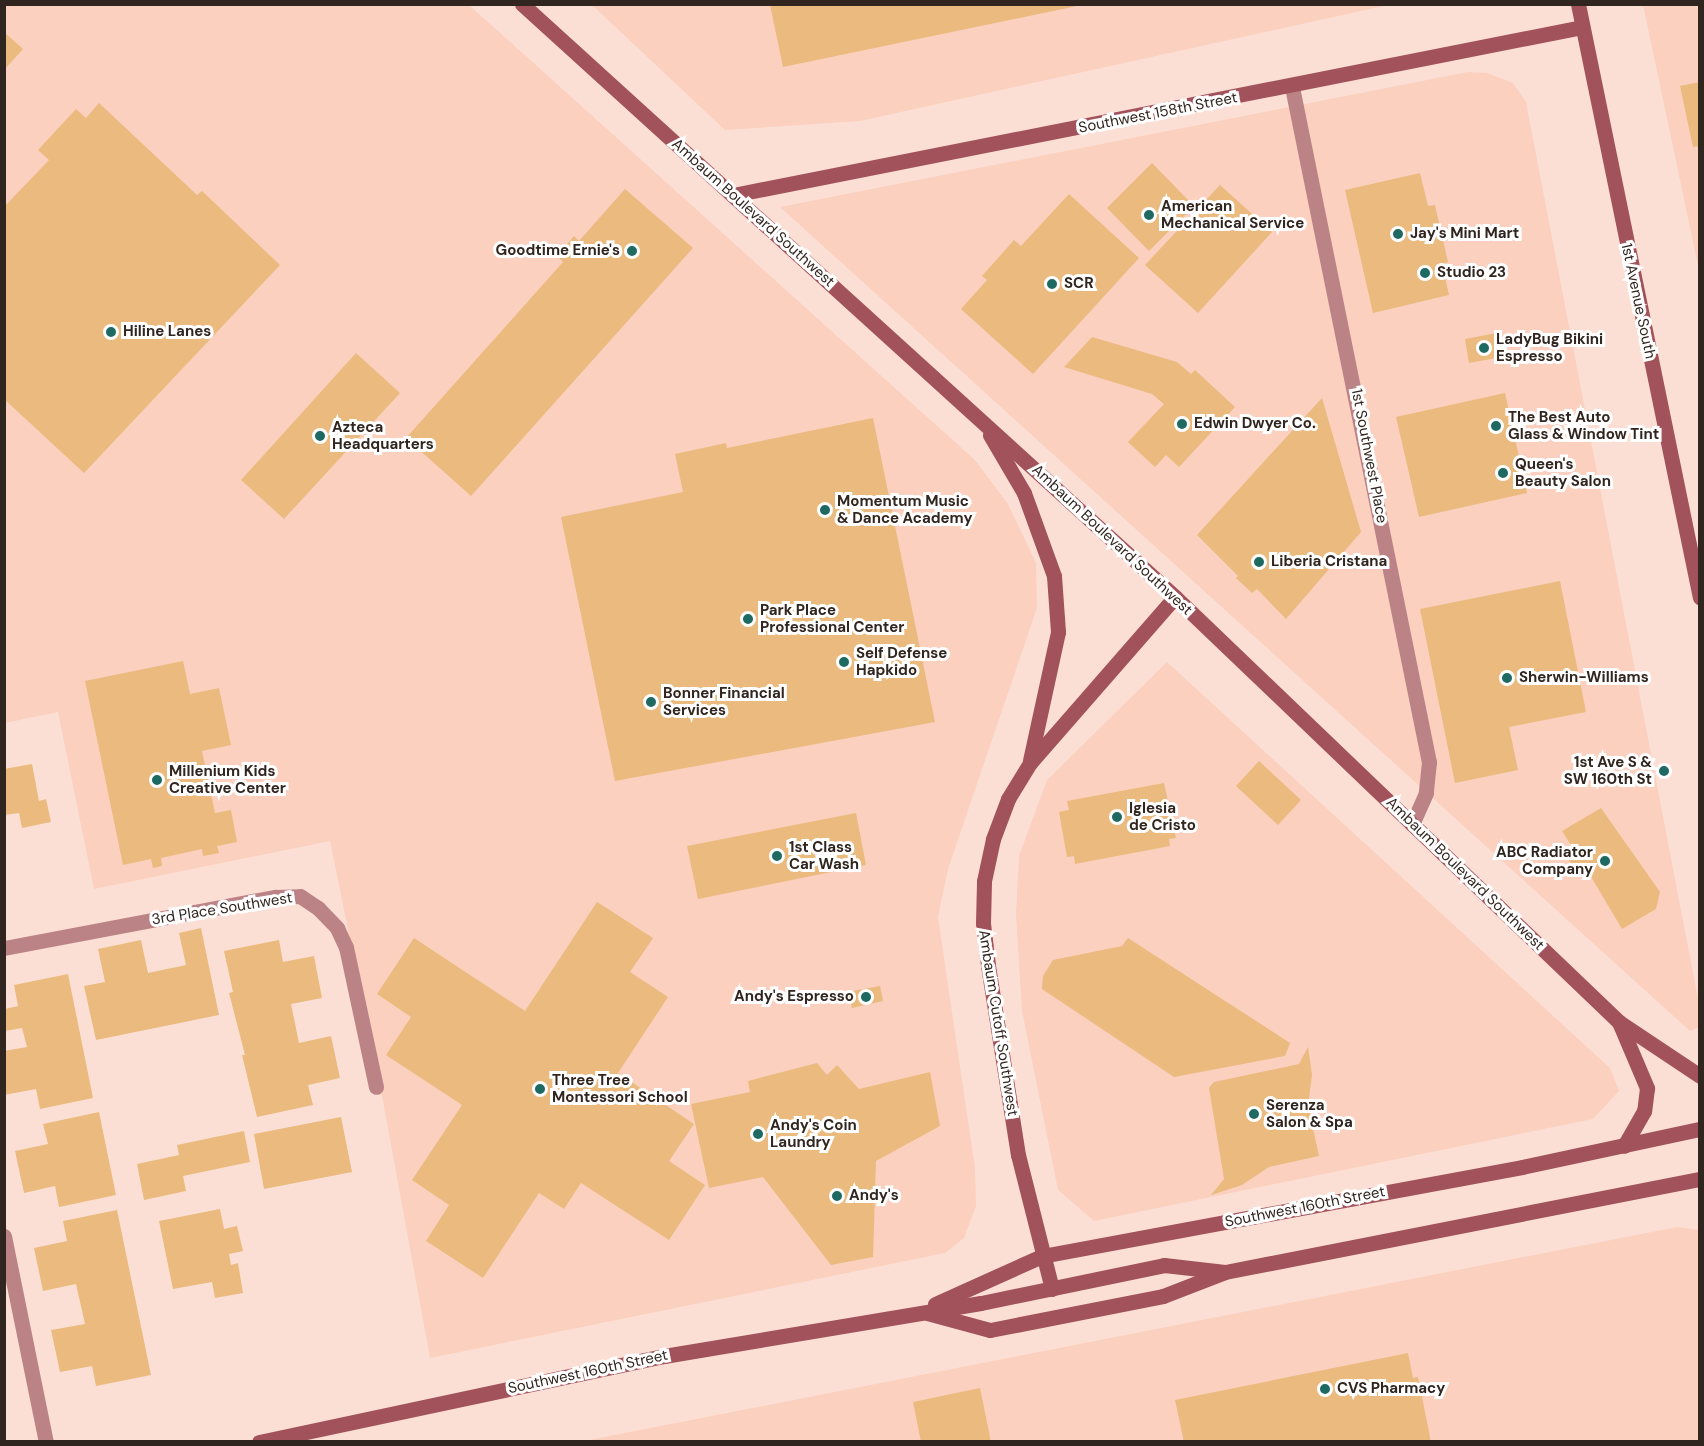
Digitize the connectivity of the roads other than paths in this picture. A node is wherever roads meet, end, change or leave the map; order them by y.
1 (522, 4) edge
2 (1578, 4) edge
3 (1582, 27) junction
4 (1292, 87) junction
5 (733, 195) junction
6 (983, 422) junction
7 (1174, 597) junction
8 (1700, 598) edge
9 (1030, 763) junction
10 (1412, 824) junction
11 (4, 948) edge
12 (1619, 1022) junction
13 (1700, 1076) edge
14 (376, 1087) dead end
15 (1700, 1129) edge
16 (1624, 1146) junction
17 (1700, 1179) edge
18 (4, 1236) edge
19 (1042, 1256) junction
20 (1225, 1272) junction
21 (1052, 1289) junction
22 (919, 1311) junction
23 (46, 1442) edge
24 (259, 1442) edge

1 - 5 street, Ambaum Boulevard Southwest
2 - 3 street, 1st Avenue South
3 - 4 street, Southwest 158th Street
3 - 8 street, 1st Avenue South
4 - 5 street, Southwest 158th Street
4 - 10 street, 1st Southwest Place
5 - 6 street, Ambaum Boulevard Southwest
6 - 7 street, Ambaum Boulevard Southwest
6 - 9 street, Ambaum Cutoff Southwest
7 - 9 street, Ambaum Cutoff Southwest
7 - 10 street, Ambaum Boulevard Southwest
9 - 19 street, Ambaum Cutoff Southwest
10 - 12 street, Ambaum Boulevard Southwest
11 - 14 street, 3rd Place Southwest
12 - 13 street, Ambaum Boulevard Southwest
12 - 16 street
15 - 16 street, Southwest 160th Street
16 - 19 street, Southwest 160th Street
17 - 20 street, Southwest 160th Street
18 - 23 street
19 - 21 street, Ambaum Cutoff Southwest
19 - 22 street, Southwest 160th Street
20 - 21 street, Southwest 160th Street
20 - 22 street, Southwest 160th Street
21 - 22 street, Southwest 160th Street
22 - 24 street, Southwest 160th Street

